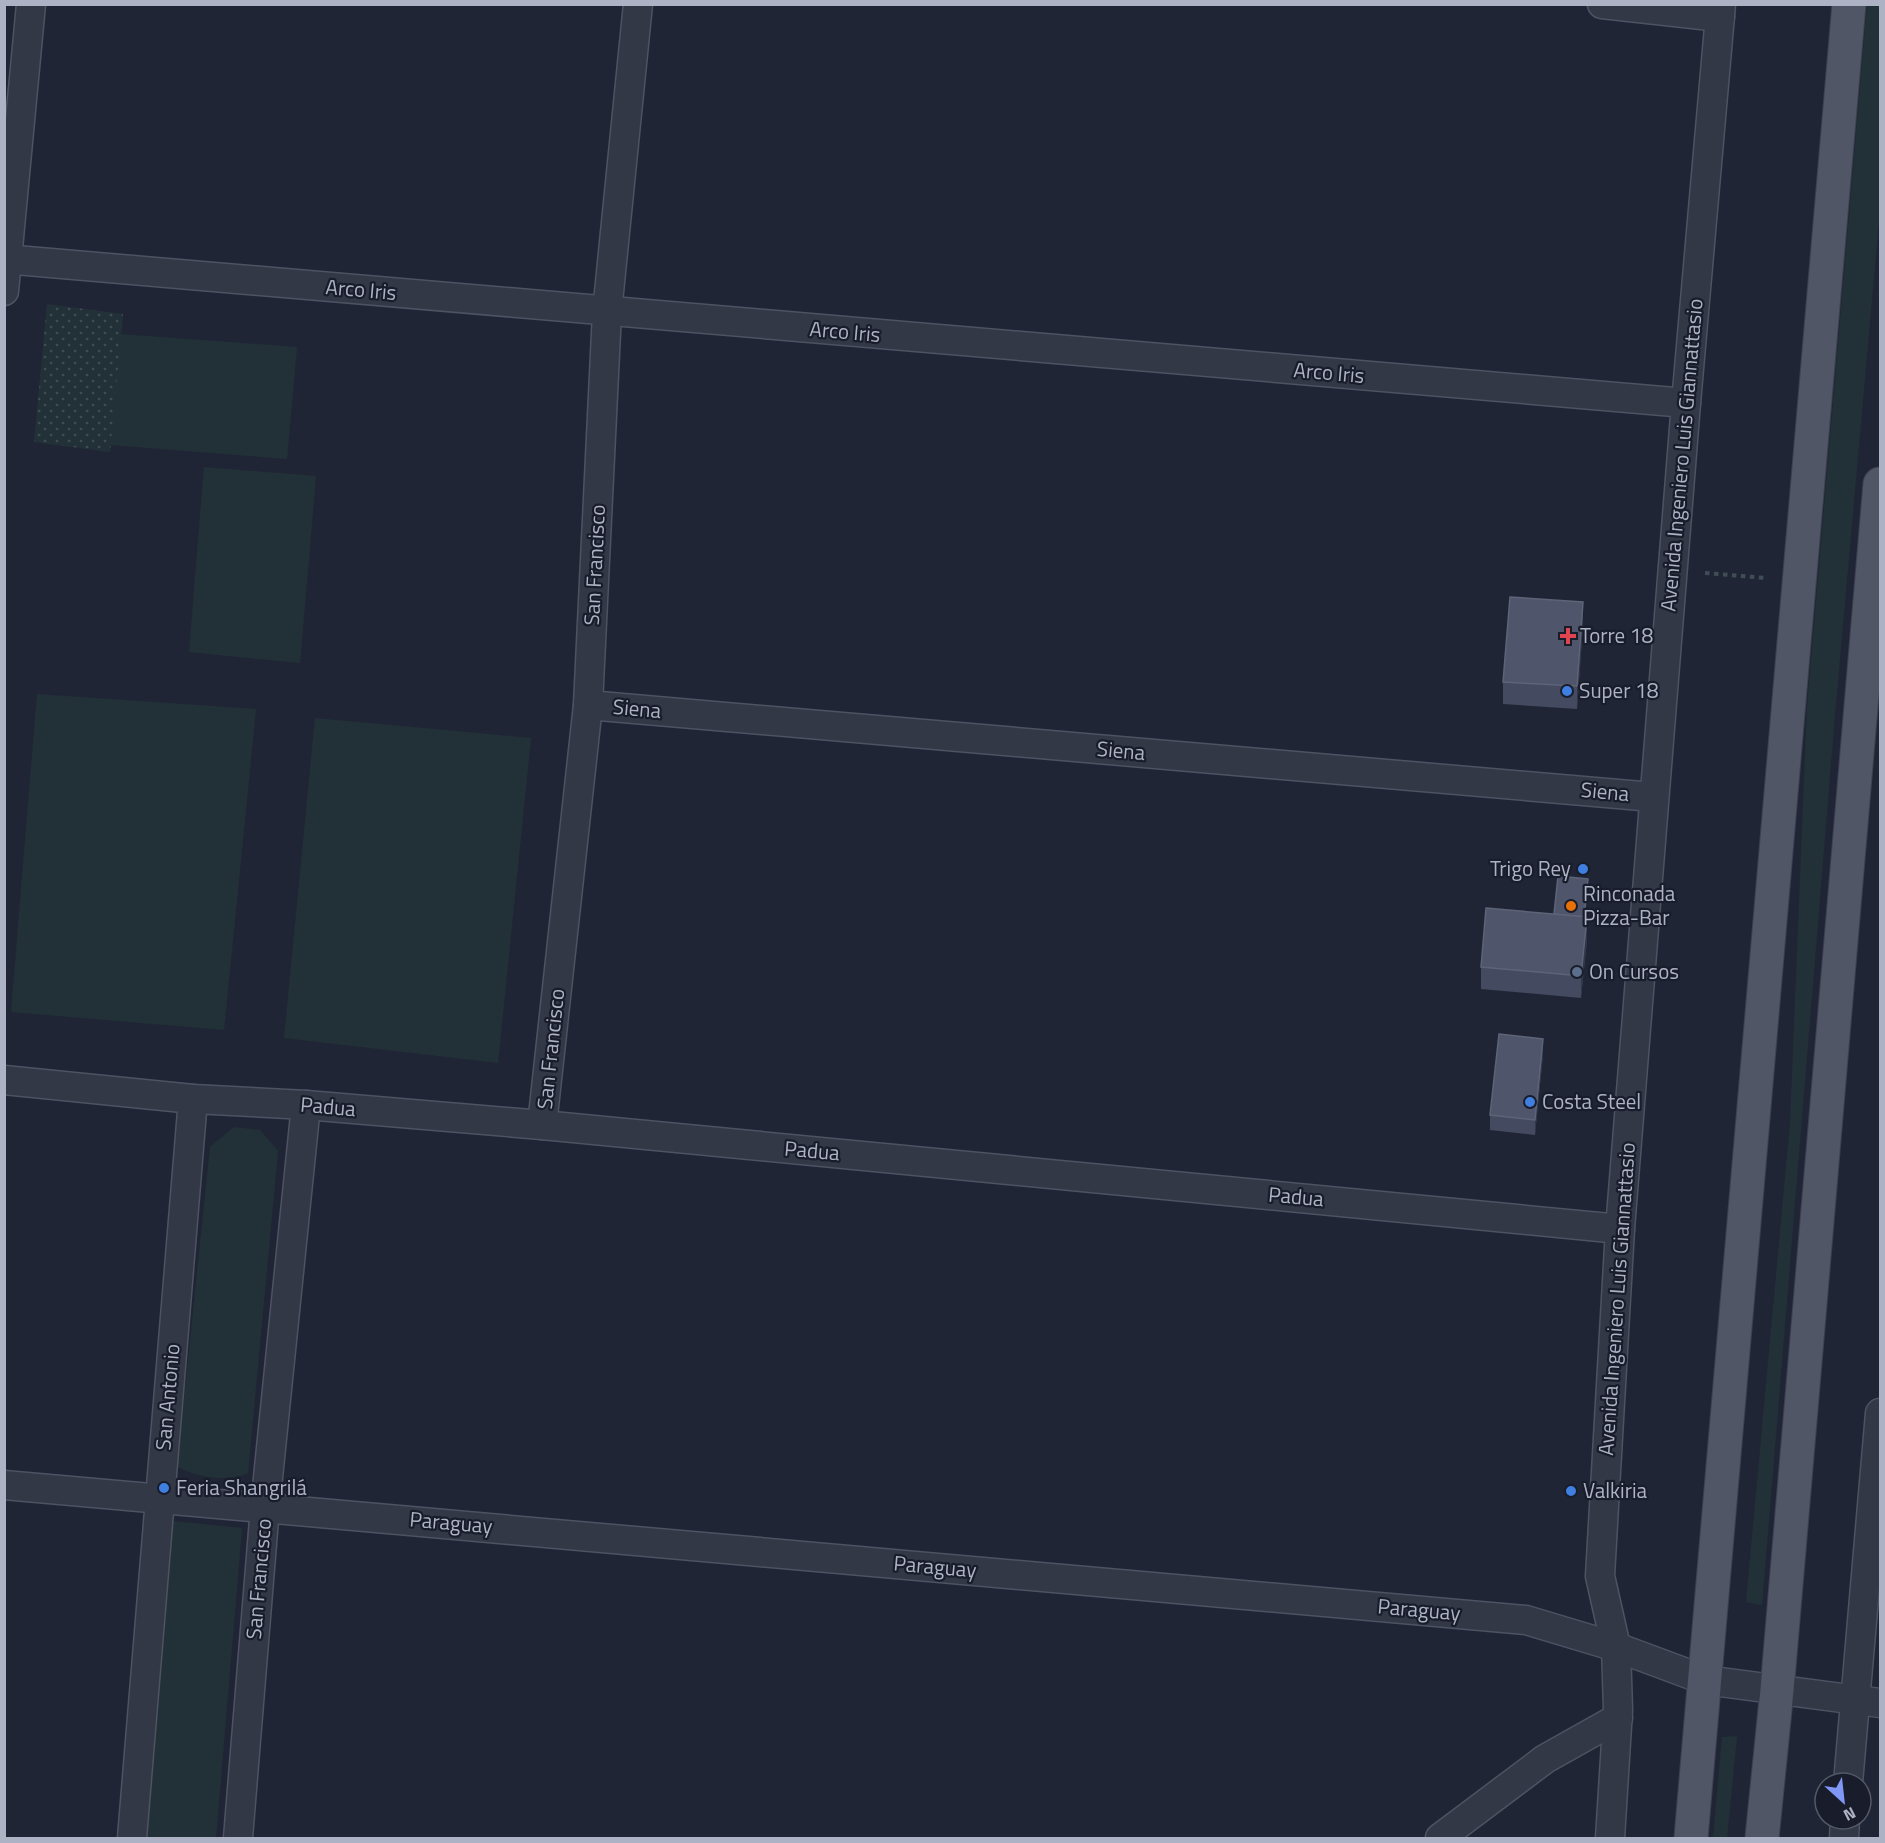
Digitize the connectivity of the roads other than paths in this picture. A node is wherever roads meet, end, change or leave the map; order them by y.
1 (31, 4) edge
2 (638, 4) edge
3 (1602, 4) edge
4 (1849, 4) edge
5 (1720, 10) edge
6 (6, 259) edge
7 (4, 291) edge
8 (607, 312) junction
9 (1686, 403) junction
10 (1881, 484) edge
11 (588, 705) junction
12 (1653, 797) junction
13 (4, 1080) edge
14 (193, 1098) junction
15 (306, 1105) junction
16 (542, 1125) junction
17 (1620, 1228) junction
18 (1881, 1413) edge
19 (4, 1485) edge
20 (159, 1498) junction
21 (265, 1507) junction
22 (1616, 1647) junction
23 (1705, 1680) junction
24 (1777, 1690) junction
25 (1868, 1702) edge
26 (1618, 1718) junction
27 (1851, 1771) edge
28 (132, 1839) edge
29 (238, 1839) edge
30 (1440, 1839) edge
31 (1610, 1839) edge
32 (1691, 1839) edge
33 (1762, 1839) edge

1 - 6 street
2 - 8 street, San Francisco
3 - 5 street
4 - 23 main road
5 - 9 street, Avenida Ingeniero Luis Giannattasio
6 - 7 street
6 - 8 street, Arco Iris
8 - 9 street, Arco Iris
8 - 11 street, San Francisco
9 - 12 street, Avenida Ingeniero Luis Giannattasio
10 - 24 main road
11 - 12 street, Siena
11 - 16 street, San Francisco
12 - 17 street, Avenida Ingeniero Luis Giannattasio
13 - 14 street, Padua
14 - 15 street, Padua
14 - 20 street, San Antonio
15 - 16 street, Padua
15 - 21 street, San Francisco
16 - 17 street, Padua
17 - 22 street, Avenida Ingeniero Luis Giannattasio
18 - 25 street
19 - 20 street, Paraguay
20 - 21 street, Paraguay
20 - 28 street, San Antonio
21 - 22 street, Paraguay
21 - 29 street, San Francisco
22 - 23 street, Paraguay
22 - 26 street, Avenida Ingeniero Luis Giannattasio
23 - 24 street, Paraguay
23 - 32 main road
24 - 25 street, Paraguay
24 - 33 main road
25 - 27 street
26 - 30 street
26 - 31 street, Avenida Ingeniero Luis Giannattasio

